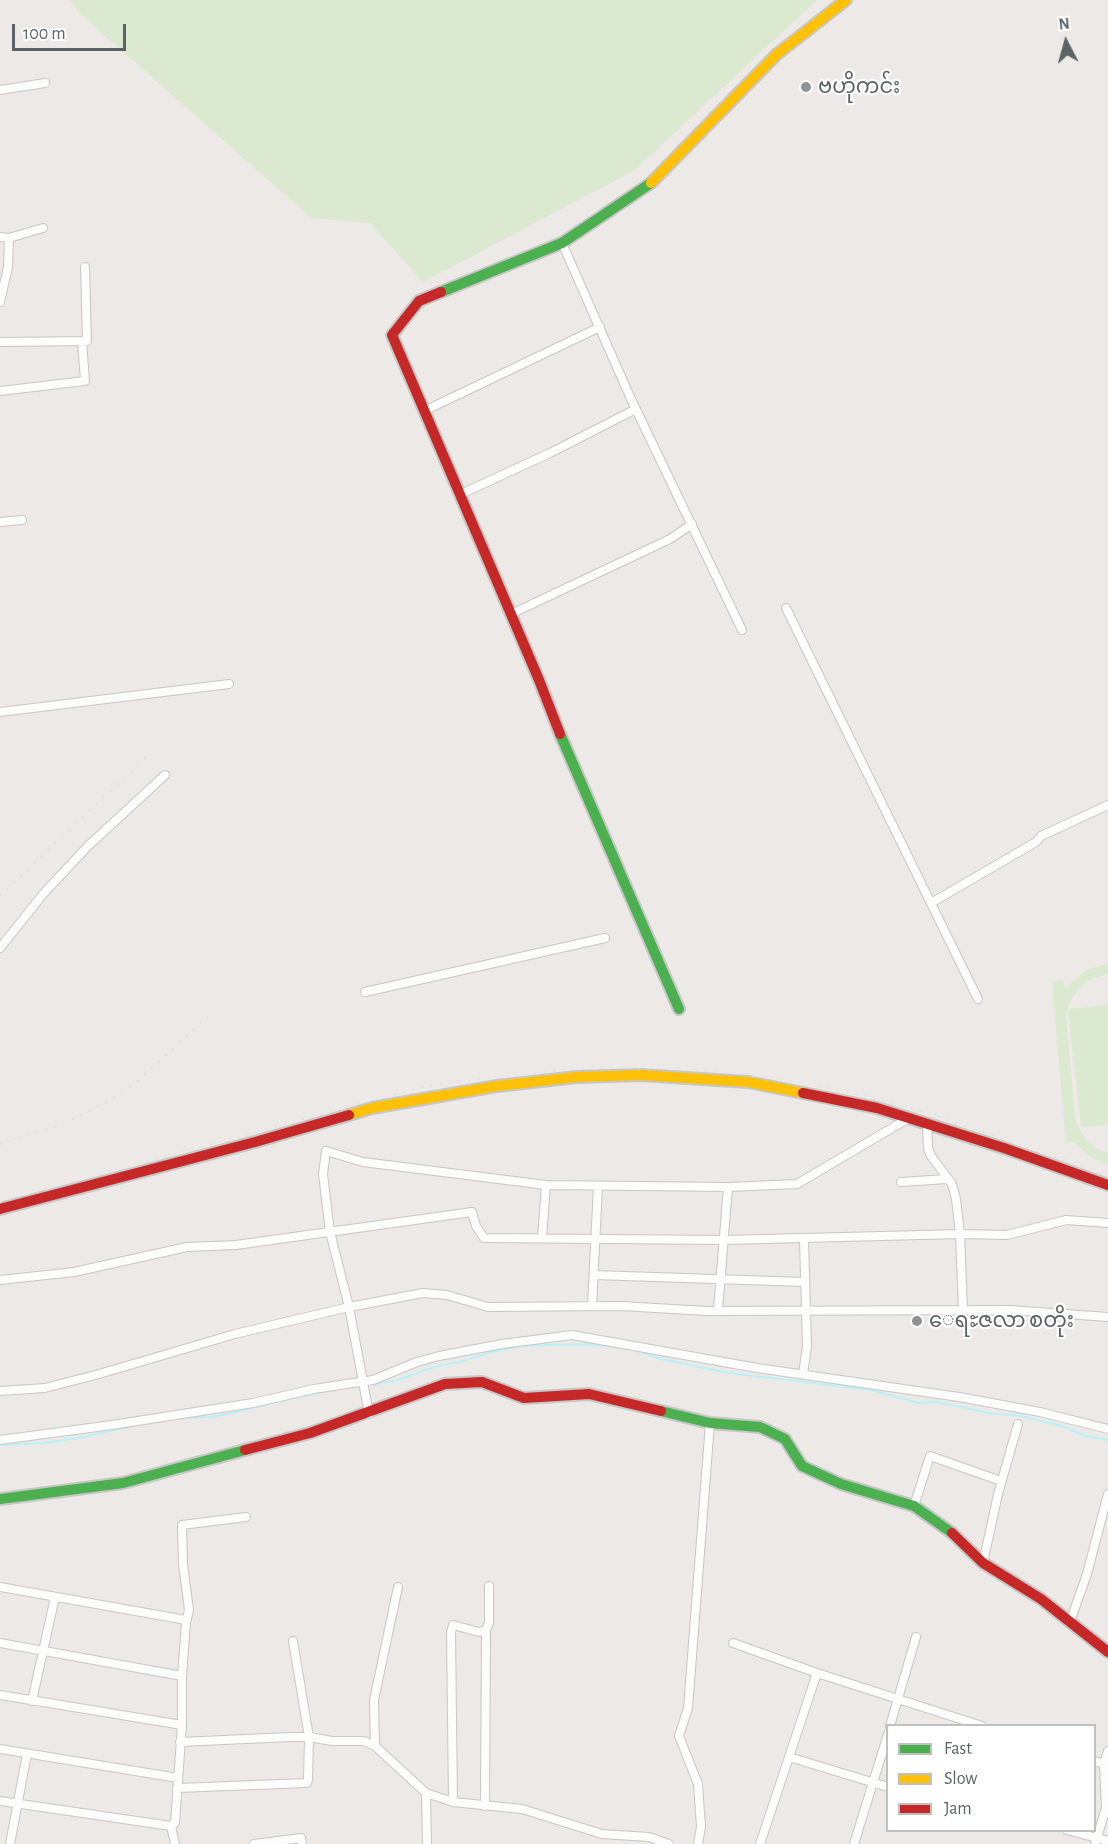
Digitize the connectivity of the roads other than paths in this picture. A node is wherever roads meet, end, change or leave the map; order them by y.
1 (846, 0) edge
2 (45, 82) dead end
3 (0, 90) edge
4 (43, 228) dead end
5 (0, 237) edge
6 (9, 238) junction
7 (562, 243) junction
8 (85, 267) dead end
9 (0, 302) edge
10 (600, 327) junction
11 (82, 341) junction
12 (0, 342) edge
13 (0, 391) edge
14 (636, 409) junction
15 (424, 411) junction
16 (459, 495) junction
17 (22, 520) dead end
18 (0, 522) edge
19 (692, 524) junction
20 (786, 608) dead end
21 (511, 614) junction
22 (742, 630) dead end
23 (229, 684) dead end
24 (0, 712) edge
25 (165, 775) dead end
26 (1108, 805) edge
27 (931, 903) junction
28 (605, 938) dead end
29 (0, 948) edge
30 (365, 992) dead end
31 (978, 999) dead end
32 (679, 1009) dead end
33 (909, 1118) junction
34 (927, 1124) junction
35 (947, 1179) junction
36 (901, 1182) dead end
37 (546, 1185) junction
38 (598, 1185) junction
39 (1108, 1185) edge
40 (728, 1187) junction
41 (0, 1209) edge
42 (1108, 1223) edge
43 (330, 1232) junction
44 (960, 1234) junction
45 (542, 1238) junction
46 (596, 1239) junction
47 (804, 1239) junction
48 (724, 1240) junction
49 (594, 1275) junction
50 (722, 1279) junction
51 (0, 1280) edge
52 (805, 1282) junction
53 (592, 1306) junction
54 (349, 1307) junction
55 (718, 1309) junction
56 (963, 1310) junction
57 (805, 1311) junction
58 (1108, 1317) edge
59 (803, 1374) junction
60 (363, 1381) junction
61 (0, 1391) edge
62 (369, 1414) junction
63 (710, 1423) junction
64 (1018, 1424) dead end
65 (1108, 1429) edge
66 (0, 1440) edge
67 (1001, 1481) junction
68 (1108, 1494) edge
69 (0, 1499) edge
70 (914, 1506) junction
71 (246, 1517) dead end
72 (1098, 1531) junction
73 (1108, 1534) edge
74 (983, 1563) junction
75 (489, 1586) dead end
76 (0, 1587) edge
77 (398, 1587) dead end
78 (55, 1597) junction
79 (186, 1620) junction
80 (1070, 1622) junction
81 (486, 1630) junction
82 (916, 1636) dead end
83 (293, 1641) dead end
84 (0, 1642) edge
85 (733, 1643) dead end
86 (43, 1651) junction
87 (1108, 1652) edge
88 (817, 1673) junction
89 (182, 1676) junction
90 (0, 1695) edge
91 (899, 1699) junction
92 (32, 1701) junction
93 (890, 1724) edge
94 (979, 1724) edge
95 (182, 1725) junction
96 (309, 1737) junction
97 (886, 1740) edge
98 (180, 1742) junction
99 (375, 1746) junction
100 (0, 1749) edge
101 (1108, 1750) edge
102 (27, 1754) junction
103 (789, 1757) junction
104 (1096, 1761) edge
105 (1104, 1764) junction
106 (177, 1778) junction
107 (872, 1783) junction
108 (886, 1786) edge
109 (177, 1788) junction
110 (426, 1793) junction
111 (0, 1801) edge
112 (453, 1802) junction
113 (19, 1804) junction
114 (485, 1806) junction
115 (171, 1826) junction
116 (1072, 1832) edge
117 (1096, 1841) edge
118 (1108, 1841) edge
119 (10, 1844) edge
120 (175, 1844) edge
121 (254, 1844) edge
122 (302, 1844) edge
123 (427, 1844) edge
124 (669, 1844) edge
125 (698, 1844) edge
126 (760, 1844) edge
127 (854, 1844) edge

1 - 7 street
2 - 3 street
4 - 6 street
5 - 6 street
6 - 9 street
7 - 10 street
7 - 15 street
8 - 11 street
10 - 14 street
10 - 15 street
11 - 12 street
11 - 13 street
14 - 16 street
14 - 19 street
15 - 16 street
16 - 21 street
17 - 18 street
19 - 21 street
19 - 22 street
20 - 27 street
21 - 32 street
23 - 24 street
25 - 29 street
26 - 27 street
27 - 31 street
28 - 30 street
33 - 34 street
33 - 40 street
33 - 41 street
34 - 35 street
34 - 39 street
35 - 36 street
35 - 44 street
37 - 38 street
37 - 43 street
37 - 45 street
38 - 40 street
38 - 46 street
40 - 48 street
42 - 44 street
43 - 45 street
43 - 51 street
43 - 54 street
44 - 47 street
44 - 56 street
45 - 46 street
46 - 48 street
46 - 49 street
47 - 48 street
47 - 52 street
48 - 50 street
49 - 50 street
49 - 53 street
50 - 52 street
50 - 55 street
52 - 57 street
53 - 54 street
53 - 55 street
54 - 60 street
54 - 61 street
55 - 57 street
56 - 57 street
56 - 58 street
57 - 59 street
59 - 60 street
59 - 65 street
60 - 62 street
60 - 66 street
62 - 63 street
62 - 69 street
63 - 70 street
63 - 125 street
64 - 67 street
67 - 70 street
67 - 74 street
68 - 72 street
70 - 74 street
71 - 79 street
72 - 73 street
72 - 80 street
74 - 80 street
75 - 81 street
76 - 78 street
77 - 99 street
78 - 79 street
78 - 86 street
79 - 89 street
80 - 87 street
81 - 112 street
81 - 114 street
82 - 91 street
83 - 96 street
84 - 86 street
85 - 88 street
86 - 89 street
86 - 92 street
88 - 91 street
88 - 103 street
89 - 95 street
90 - 92 street
91 - 93 street
91 - 94 street
92 - 95 street
95 - 98 street
96 - 98 street
96 - 99 street
96 - 109 street
97 - 107 street
98 - 106 street
99 - 110 street
100 - 102 street
101 - 105 street
102 - 106 street
102 - 113 street
103 - 107 street
103 - 126 street
104 - 105 street
105 - 117 street
106 - 109 street
107 - 108 street
107 - 127 street
109 - 115 street
110 - 112 street
110 - 123 street
111 - 113 street
112 - 114 street
113 - 115 street
113 - 119 street
114 - 124 street
115 - 120 street
116 - 117 street
117 - 118 street
121 - 122 street

